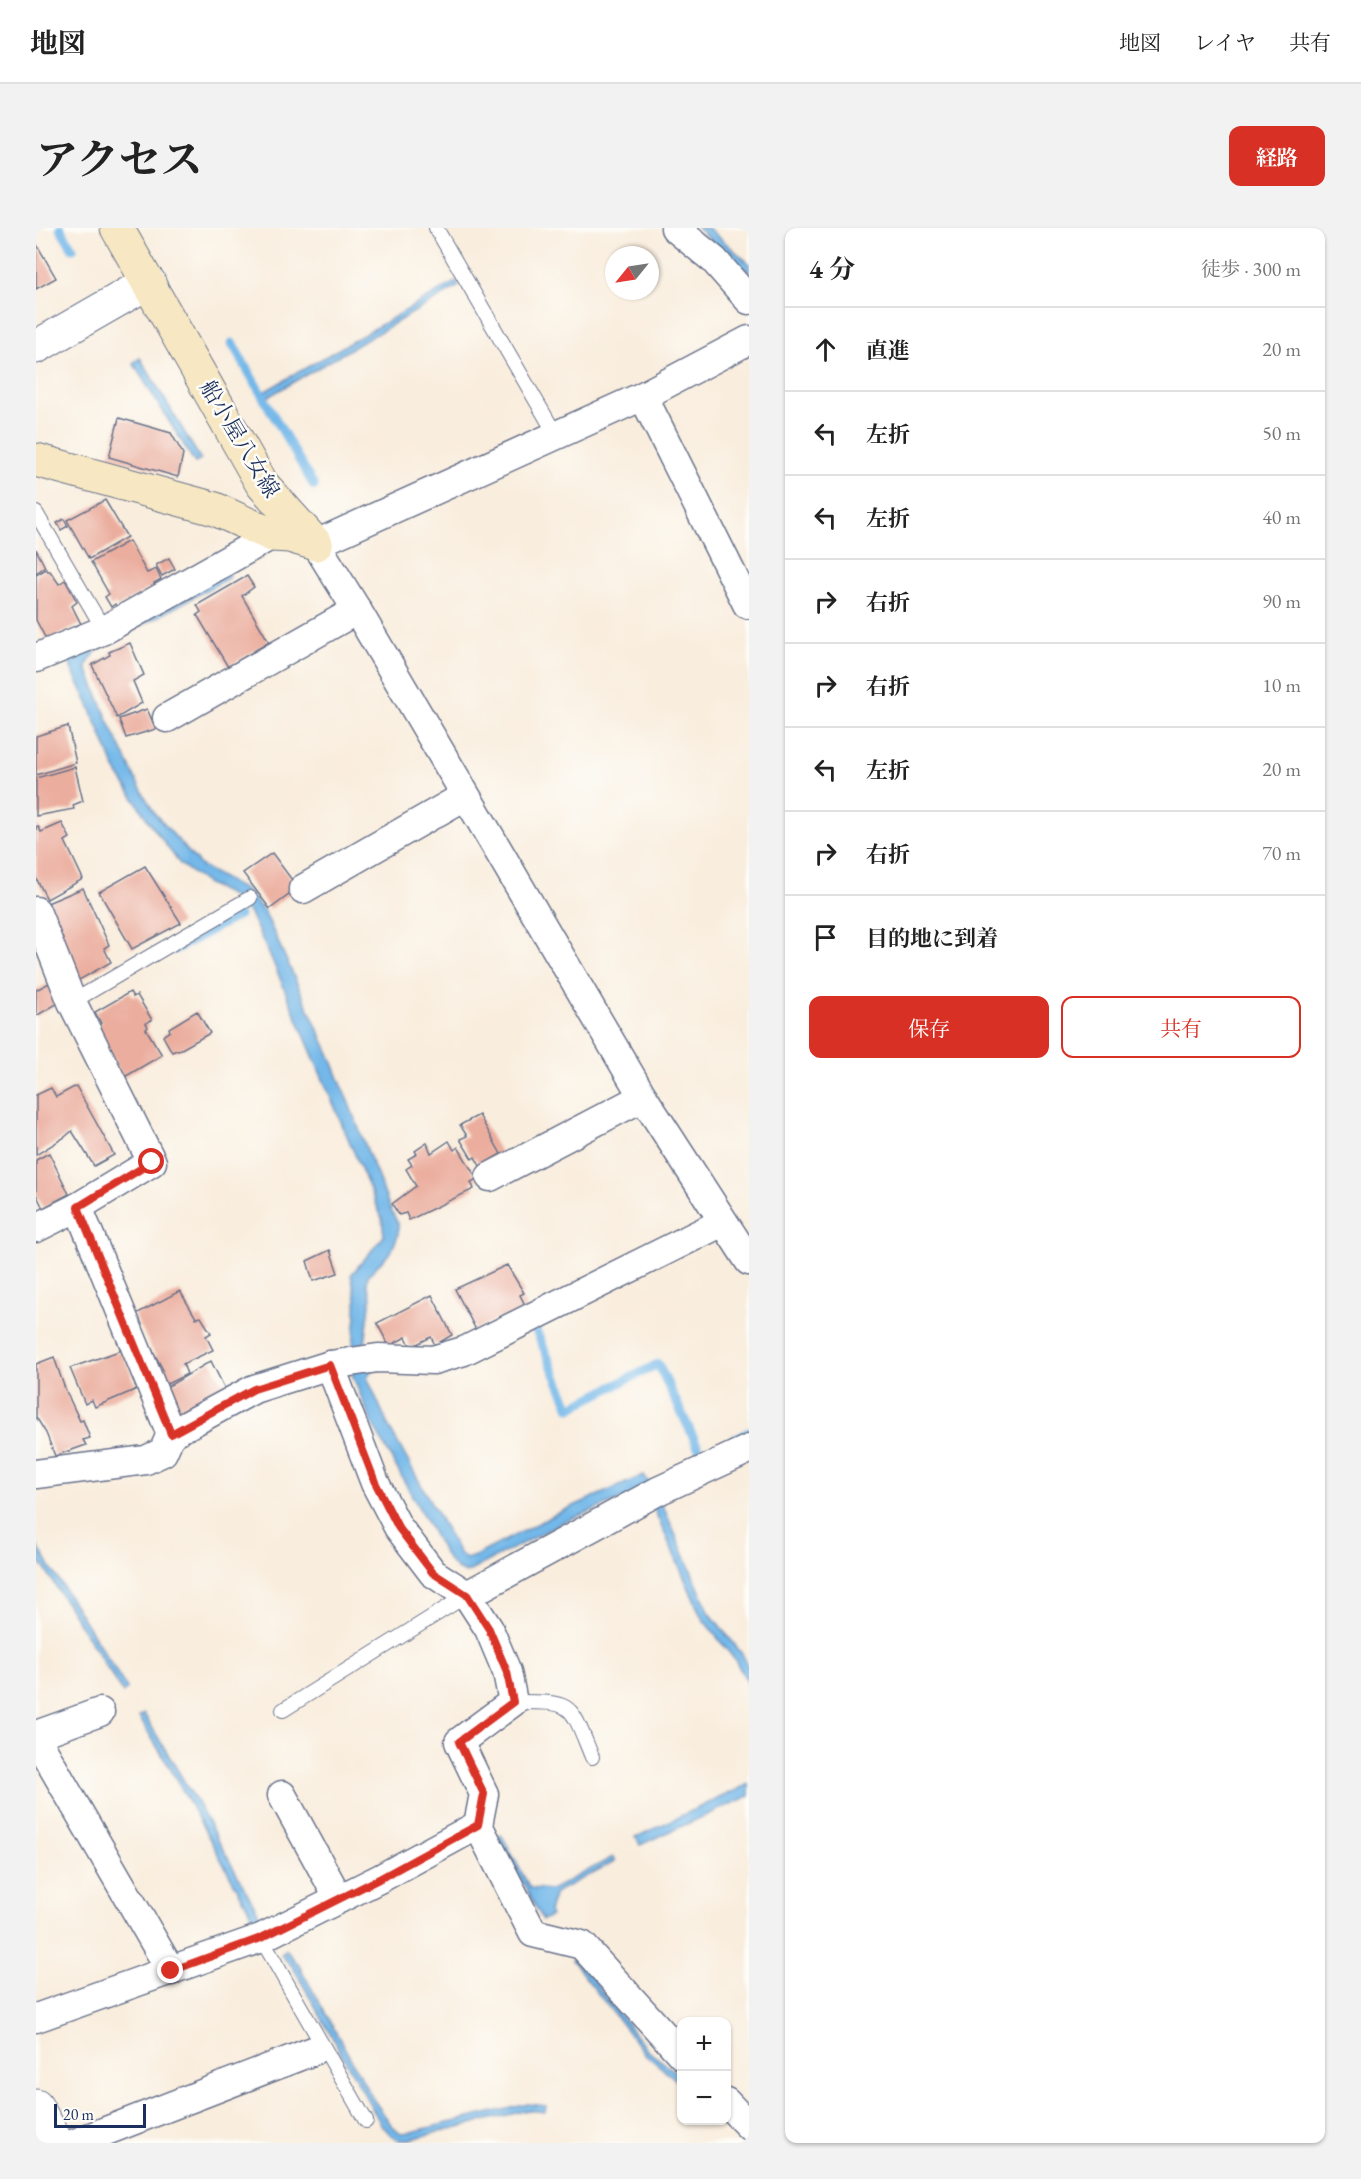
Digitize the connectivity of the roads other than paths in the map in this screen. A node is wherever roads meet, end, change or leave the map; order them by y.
1 (117, 228) edge
2 (436, 228) edge
3 (675, 228) edge
4 (149, 282) junction
5 (749, 300) edge
6 (749, 340) edge
7 (36, 347) edge
8 (643, 396) junction
9 (556, 435) junction
10 (36, 460) edge
11 (36, 513) edge
12 (272, 535) junction
13 (316, 544) junction
14 (747, 604) dead end
15 (357, 610) junction
16 (104, 630) junction
17 (36, 658) edge
18 (167, 718) dead end
19 (465, 796) junction
20 (303, 889) dead end
21 (250, 898) dead end
22 (36, 911) edge
23 (72, 1002) junction
24 (643, 1097) junction
25 (490, 1177) dead end
26 (78, 1207) junction
27 (723, 1222) junction
28 (36, 1228) edge
29 (749, 1261) edge
30 (348, 1362) junction
31 (171, 1434) junction
32 (749, 1449) edge
33 (36, 1474) edge
34 (467, 1595) junction
35 (513, 1702) junction
36 (283, 1710) dead end
37 (100, 1712) dead end
38 (36, 1737) edge
39 (592, 1757) dead end
40 (282, 1795) dead end
41 (478, 1825) junction
42 (339, 1899) junction
43 (261, 1938) junction
44 (171, 1971) junction
45 (36, 2018) edge
46 (312, 2051) dead end
47 (677, 2051) edge
48 (731, 2108) edge
49 (366, 2121) dead end
50 (749, 2126) edge
51 (51, 2131) edge

1 - 4 main road, 船小屋八女線
2 - 9 lane
3 - 5 street
4 - 7 street
4 - 13 main road, 船小屋八女線
6 - 8 street
8 - 9 street
8 - 14 street
9 - 13 street
10 - 12 main road, 船小屋八女線
11 - 16 lane
12 - 13 main road, 船小屋八女線
12 - 16 street
13 - 15 street
15 - 18 street
15 - 19 street
16 - 17 street
19 - 20 street
19 - 24 street
21 - 23 lane
22 - 23 street
23 - 26 street
24 - 25 street
24 - 27 street
26 - 28 street
26 - 31 street
27 - 29 street
27 - 30 street
30 - 31 street
30 - 34 street
31 - 33 street
32 - 34 street
34 - 35 street
34 - 36 lane
35 - 39 lane
35 - 41 street
37 - 38 street
38 - 44 street
40 - 42 street
41 - 42 street
41 - 47 street
42 - 43 street
43 - 44 street
43 - 49 lane
44 - 45 street
46 - 51 street
48 - 50 street

